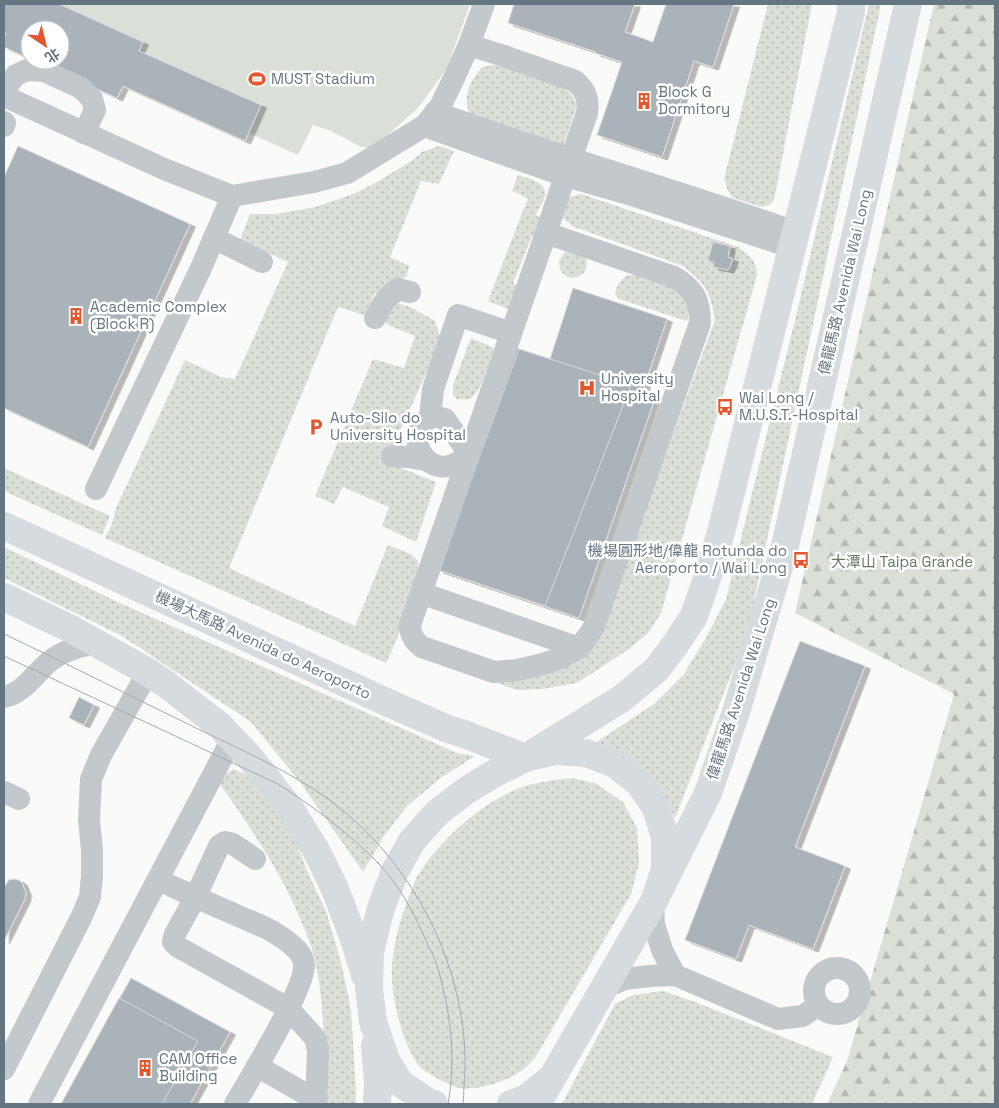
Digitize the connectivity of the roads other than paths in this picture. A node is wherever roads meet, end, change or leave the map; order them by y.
1 (484, 4) edge
2 (851, 6) edge
3 (906, 12) edge
4 (469, 45) junction
5 (4, 96) edge
6 (429, 119) junction
7 (4, 122) edge
8 (4, 126) edge
9 (84, 133) junction
10 (568, 168) junction
11 (232, 196) junction
12 (546, 233) junction
13 (214, 238) junction
14 (793, 240) junction
15 (262, 262) dead end
16 (410, 292) dead end
17 (375, 318) dead end
18 (511, 333) junction
19 (430, 417) junction
20 (469, 454) junction
21 (392, 456) dead end
22 (425, 460) junction
23 (96, 489) dead end
24 (4, 526) edge
25 (422, 593) junction
26 (4, 597) edge
27 (97, 644) junction
28 (579, 648) junction
29 (148, 672) junction
30 (4, 697) edge
31 (232, 739) junction
32 (526, 758) junction
33 (255, 859) dead end
34 (158, 880) junction
35 (195, 898) junction
36 (654, 900) junction
37 (675, 976) junction
38 (369, 988) junction
39 (604, 988) junction
40 (818, 1005) dead end
41 (288, 1008) junction
42 (373, 1022) junction
43 (257, 1066) junction
44 (4, 1070) edge
45 (552, 1078) junction
46 (316, 1102) edge
47 (39, 1104) edge
48 (235, 1104) edge
49 (377, 1104) edge
50 (434, 1104) edge
51 (511, 1104) edge
52 (537, 1104) edge

1 - 4 street
2 - 14 main road
3 - 36 main road, 偉龍馬路 Avenida Wai Long
4 - 6 street
4 - 10 street
5 - 9 street
5 - 9 street
6 - 10 street
6 - 11 street
7 - 8 street
9 - 11 street
10 - 12 street
10 - 14 street
11 - 13 street
12 - 18 street
12 - 28 street
13 - 15 street
13 - 23 street
14 - 32 main road
16 - 17 street
18 - 19 street
18 - 20 street
19 - 20 street
19 - 22 street
20 - 22 street
20 - 25 street
21 - 22 street
24 - 32 main road, 機場大馬路 Avenida do Aeroporto
25 - 28 street
25 - 28 street
26 - 27 main road
27 - 29 main road
27 - 30 street
29 - 31 main road
29 - 44 street
31 - 34 street
31 - 38 main road
32 - 36 main road
32 - 38 main road
33 - 35 street
34 - 35 street
34 - 47 street
35 - 41 street
35 - 41 street
36 - 37 street
36 - 39 main road
37 - 39 street
37 - 40 street
38 - 42 main road
39 - 45 main road
41 - 43 street
41 - 46 street
42 - 49 main road
42 - 50 main road
43 - 46 street
43 - 48 street
45 - 51 main road
45 - 52 main road

